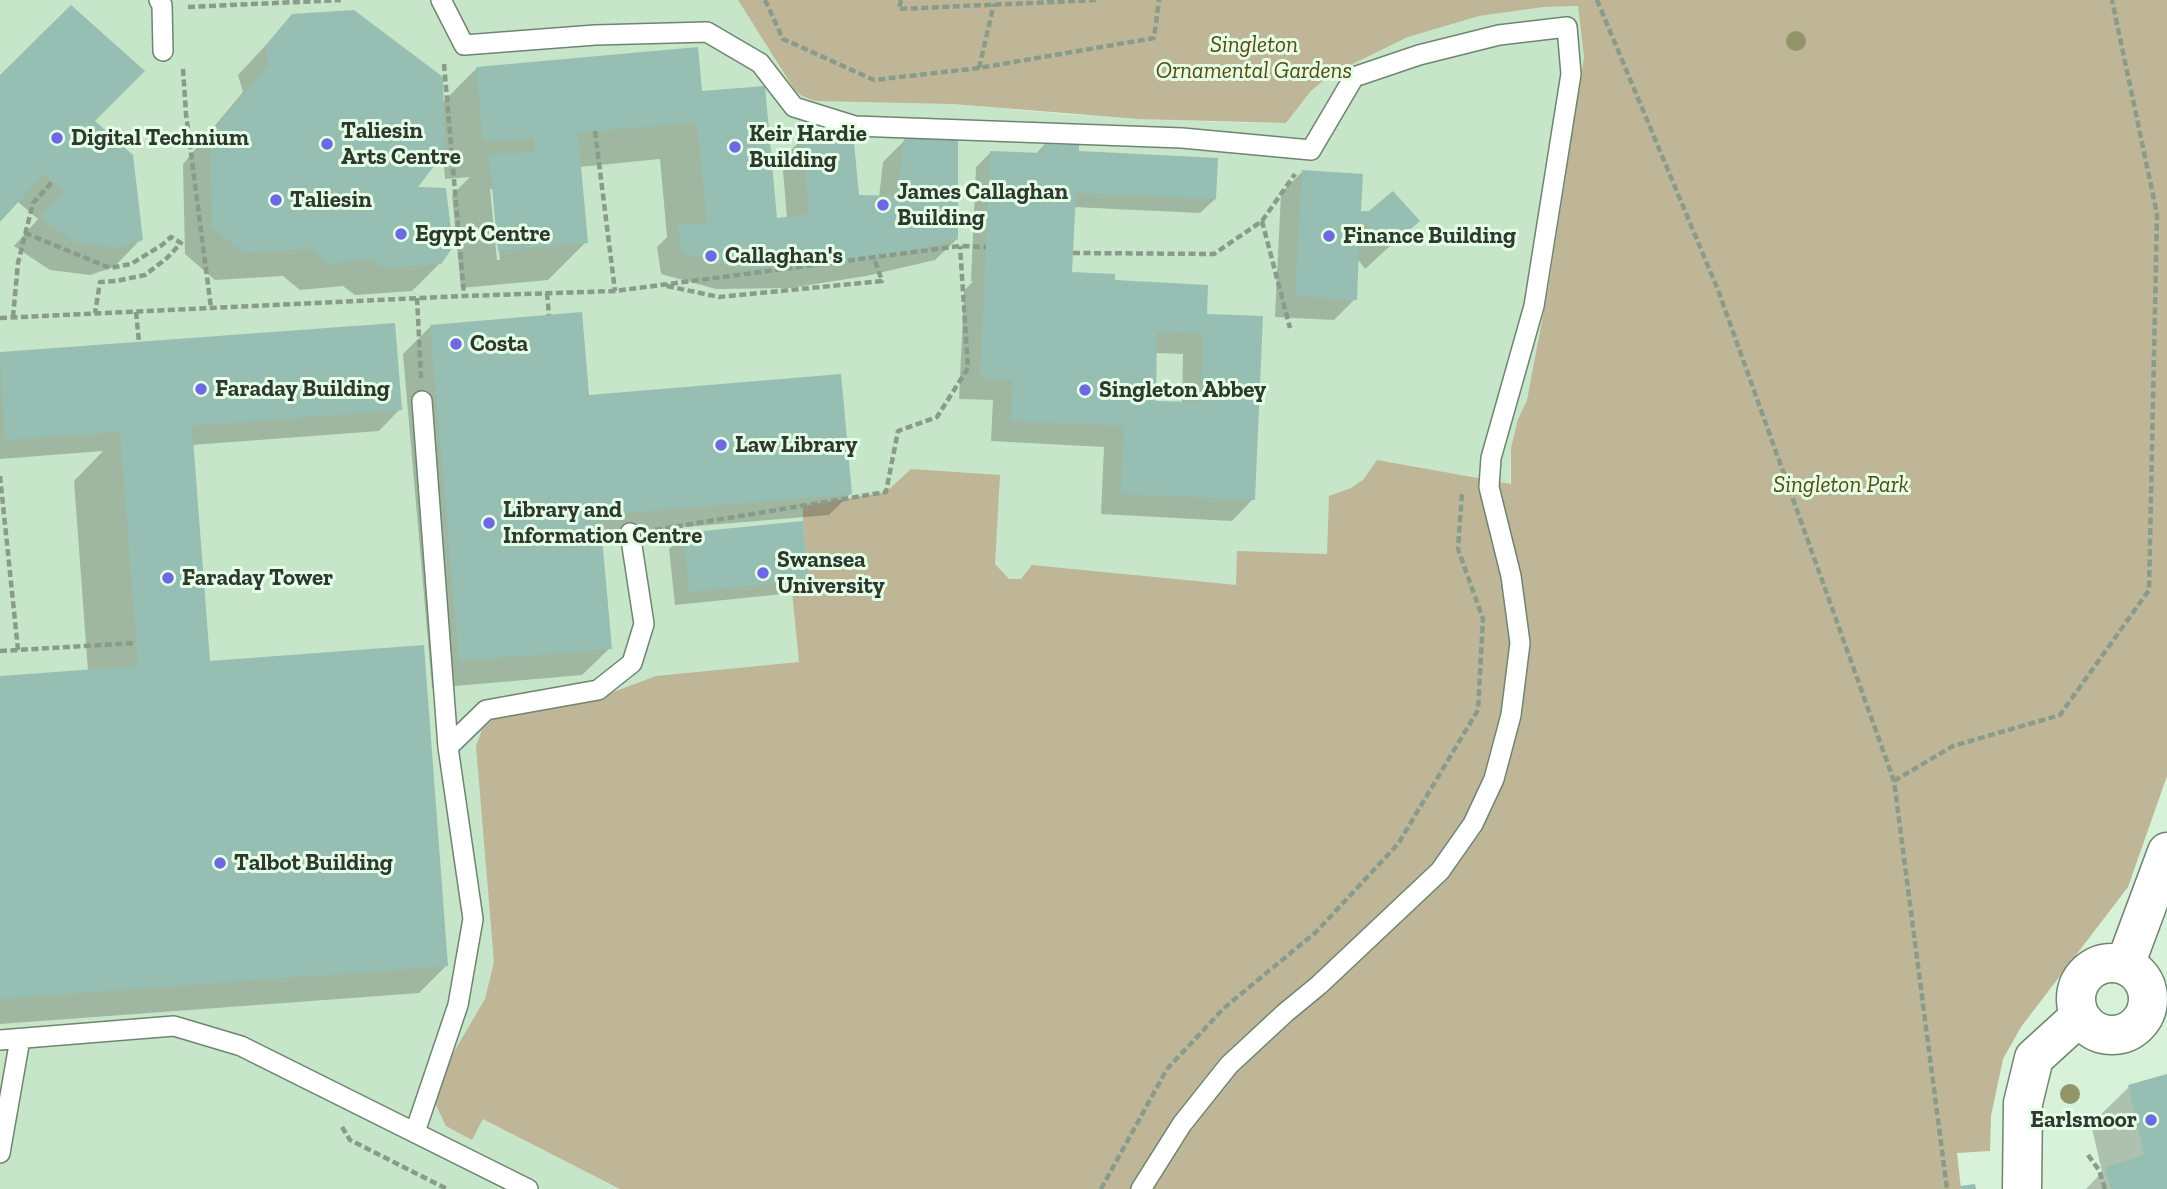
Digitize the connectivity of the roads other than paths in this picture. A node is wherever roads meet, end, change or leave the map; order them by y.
1 (441, 0) edge
2 (161, 3) edge
3 (163, 51) dead end
4 (422, 401) road end
5 (630, 533) road end
6 (448, 747) junction
7 (2167, 852) edge
8 (2125, 965) junction
9 (2156, 1015) edge
10 (2079, 1017) junction
11 (10, 1040) edge
12 (415, 1132) junction
13 (0, 1153) edge
14 (528, 1189) edge
15 (1141, 1189) edge
16 (2022, 1189) edge

1 - 15 lane
2 - 3 lane
4 - 6 lane
5 - 6 lane
6 - 12 lane
7 - 8 street
8 - 9 street
8 - 10 street
9 - 10 street
10 - 16 street
11 - 12 lane
11 - 13 lane
12 - 14 lane

